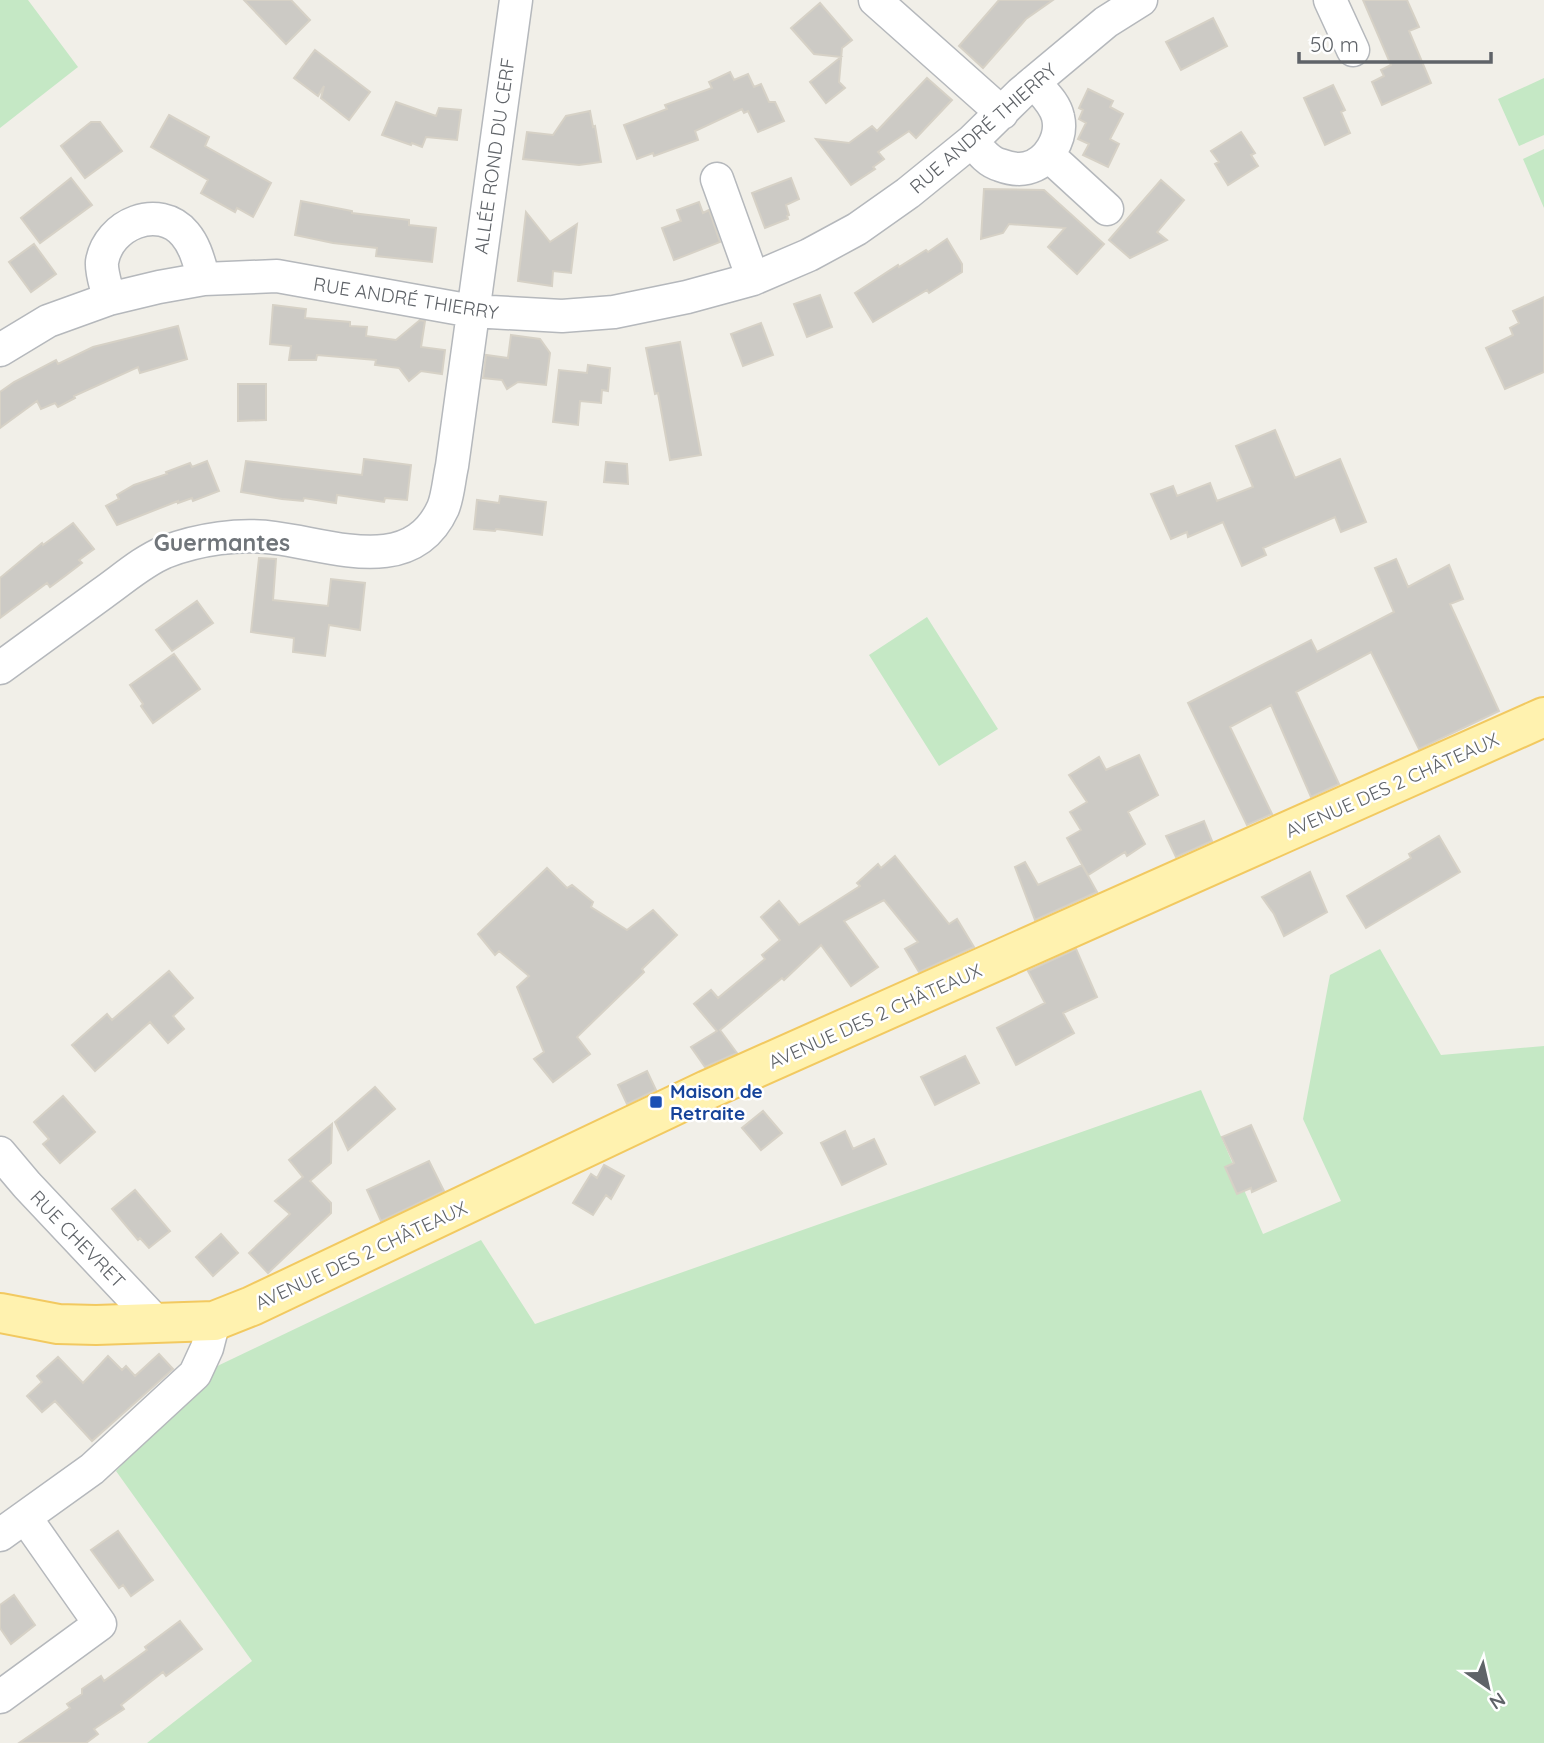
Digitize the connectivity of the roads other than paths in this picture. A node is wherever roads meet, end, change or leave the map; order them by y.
1 (516, 0) edge
2 (875, 0) edge
3 (1141, 0) edge
4 (1330, 0) edge
5 (1353, 50) dead end
6 (1034, 82) junction
7 (1002, 113) junction
8 (972, 141) junction
9 (1048, 155) junction
10 (717, 179) dead end
11 (1107, 208) dead end
12 (204, 279) junction
13 (752, 279) junction
14 (109, 299) junction
15 (472, 311) junction
16 (0, 350) edge
17 (0, 668) edge
18 (1544, 717) edge
19 (0, 1153) edge
20 (0, 1313) edge
21 (214, 1321) junction
22 (158, 1323) junction
23 (13, 1526) edge
24 (0, 1697) edge

1 - 15 street, ALLÉE ROND DU CERF
2 - 7 street
3 - 6 street, RUE ANDRÉ THIERRY
4 - 5 street
6 - 7 street, RUE ANDRÉ THIERRY
6 - 9 street
7 - 8 street, RUE ANDRÉ THIERRY
8 - 9 street
8 - 13 street, RUE ANDRÉ THIERRY
9 - 11 street
10 - 13 street
12 - 14 street, RUE ANDRÉ THIERRY
12 - 14 street
12 - 15 street, RUE ANDRÉ THIERRY
13 - 15 street, RUE ANDRÉ THIERRY
14 - 16 street, RUE ANDRÉ THIERRY
15 - 17 street, ALLÉE ROND DU CERF
18 - 21 main road, AVENUE DES 2 CHÂTEAUX
19 - 22 street, RUE CHEVRET
20 - 22 main road, AVENUE DES 2 CHÂTEAUX
21 - 22 main road, AVENUE DES 2 CHÂTEAUX
21 - 23 street
23 - 24 street

